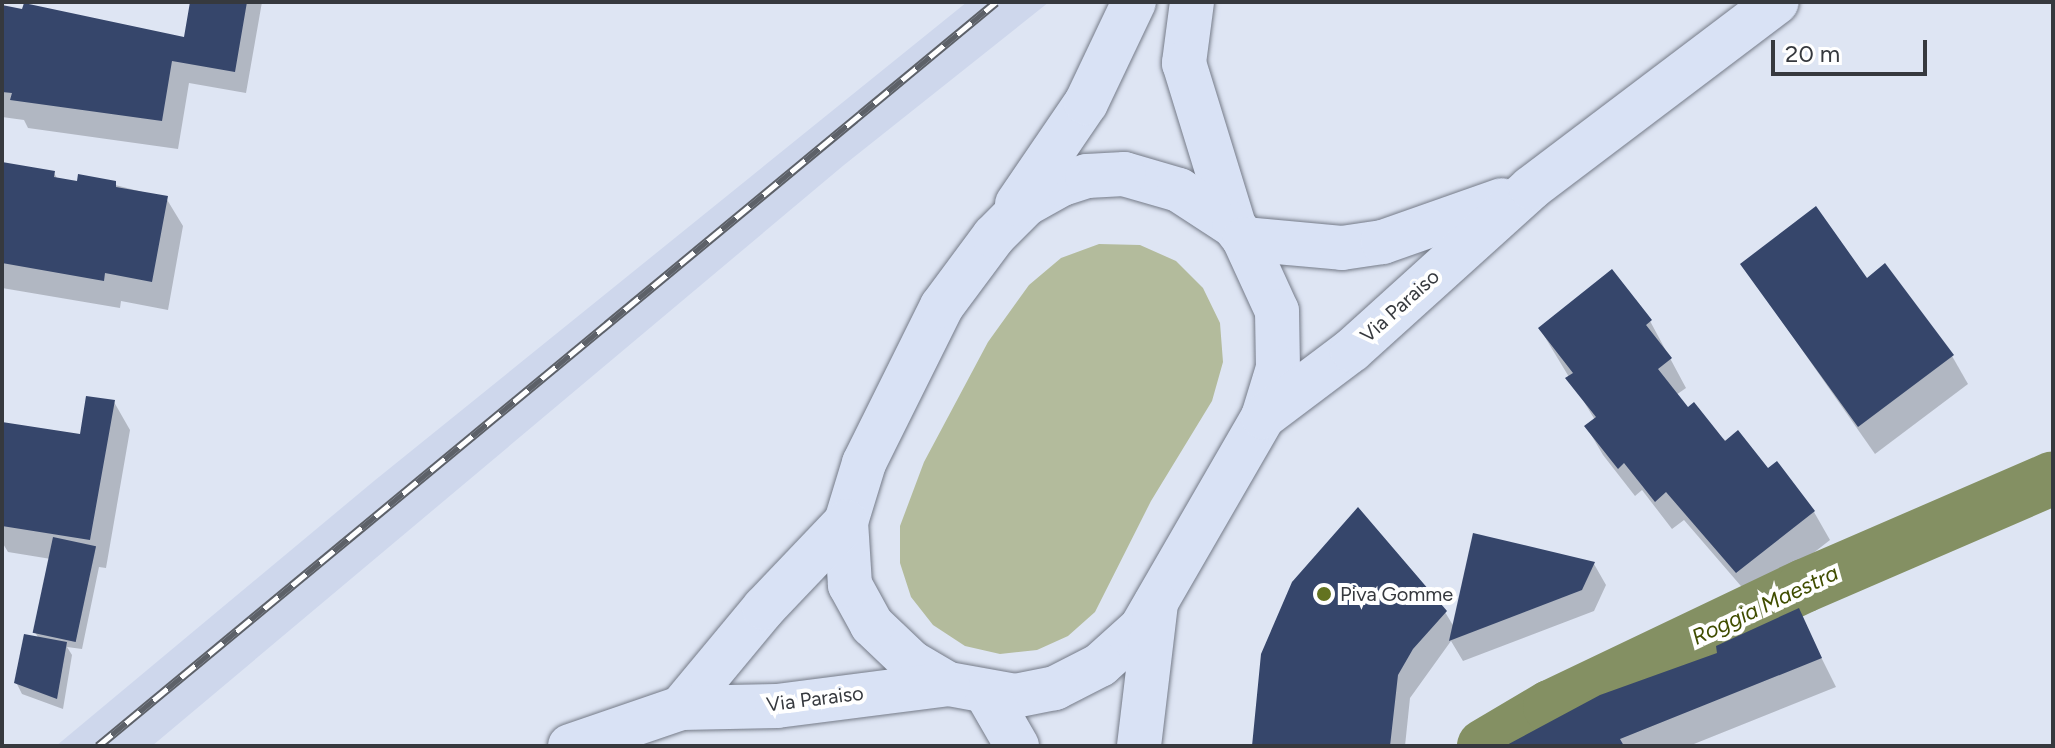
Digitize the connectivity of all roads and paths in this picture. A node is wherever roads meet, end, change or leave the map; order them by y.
1 (1134, 2) edge
2 (1192, 2) edge
3 (1777, 2) edge
4 (1531, 188) junction
5 (1239, 232) junction
6 (994, 236) junction
7 (1263, 417) junction
8 (846, 522) junction
9 (1156, 603) junction
10 (968, 689) junction
11 (681, 708) junction
12 (570, 746) edge
13 (1017, 746) edge
14 (1139, 746) edge

1 - 6 main road
2 - 5 main road
3 - 4 main road, Via Paraiso
4 - 5 main road, Via Paraiso
4 - 7 main road, Via Paraiso
5 - 6 main road
5 - 7 main road
6 - 8 main road
7 - 9 main road, Via Paraiso
8 - 10 main road
8 - 11 main road
9 - 10 main road, Via Paraiso
9 - 14 main road
10 - 11 main road, Via Paraiso
10 - 13 main road
11 - 12 main road, Via Paraiso

